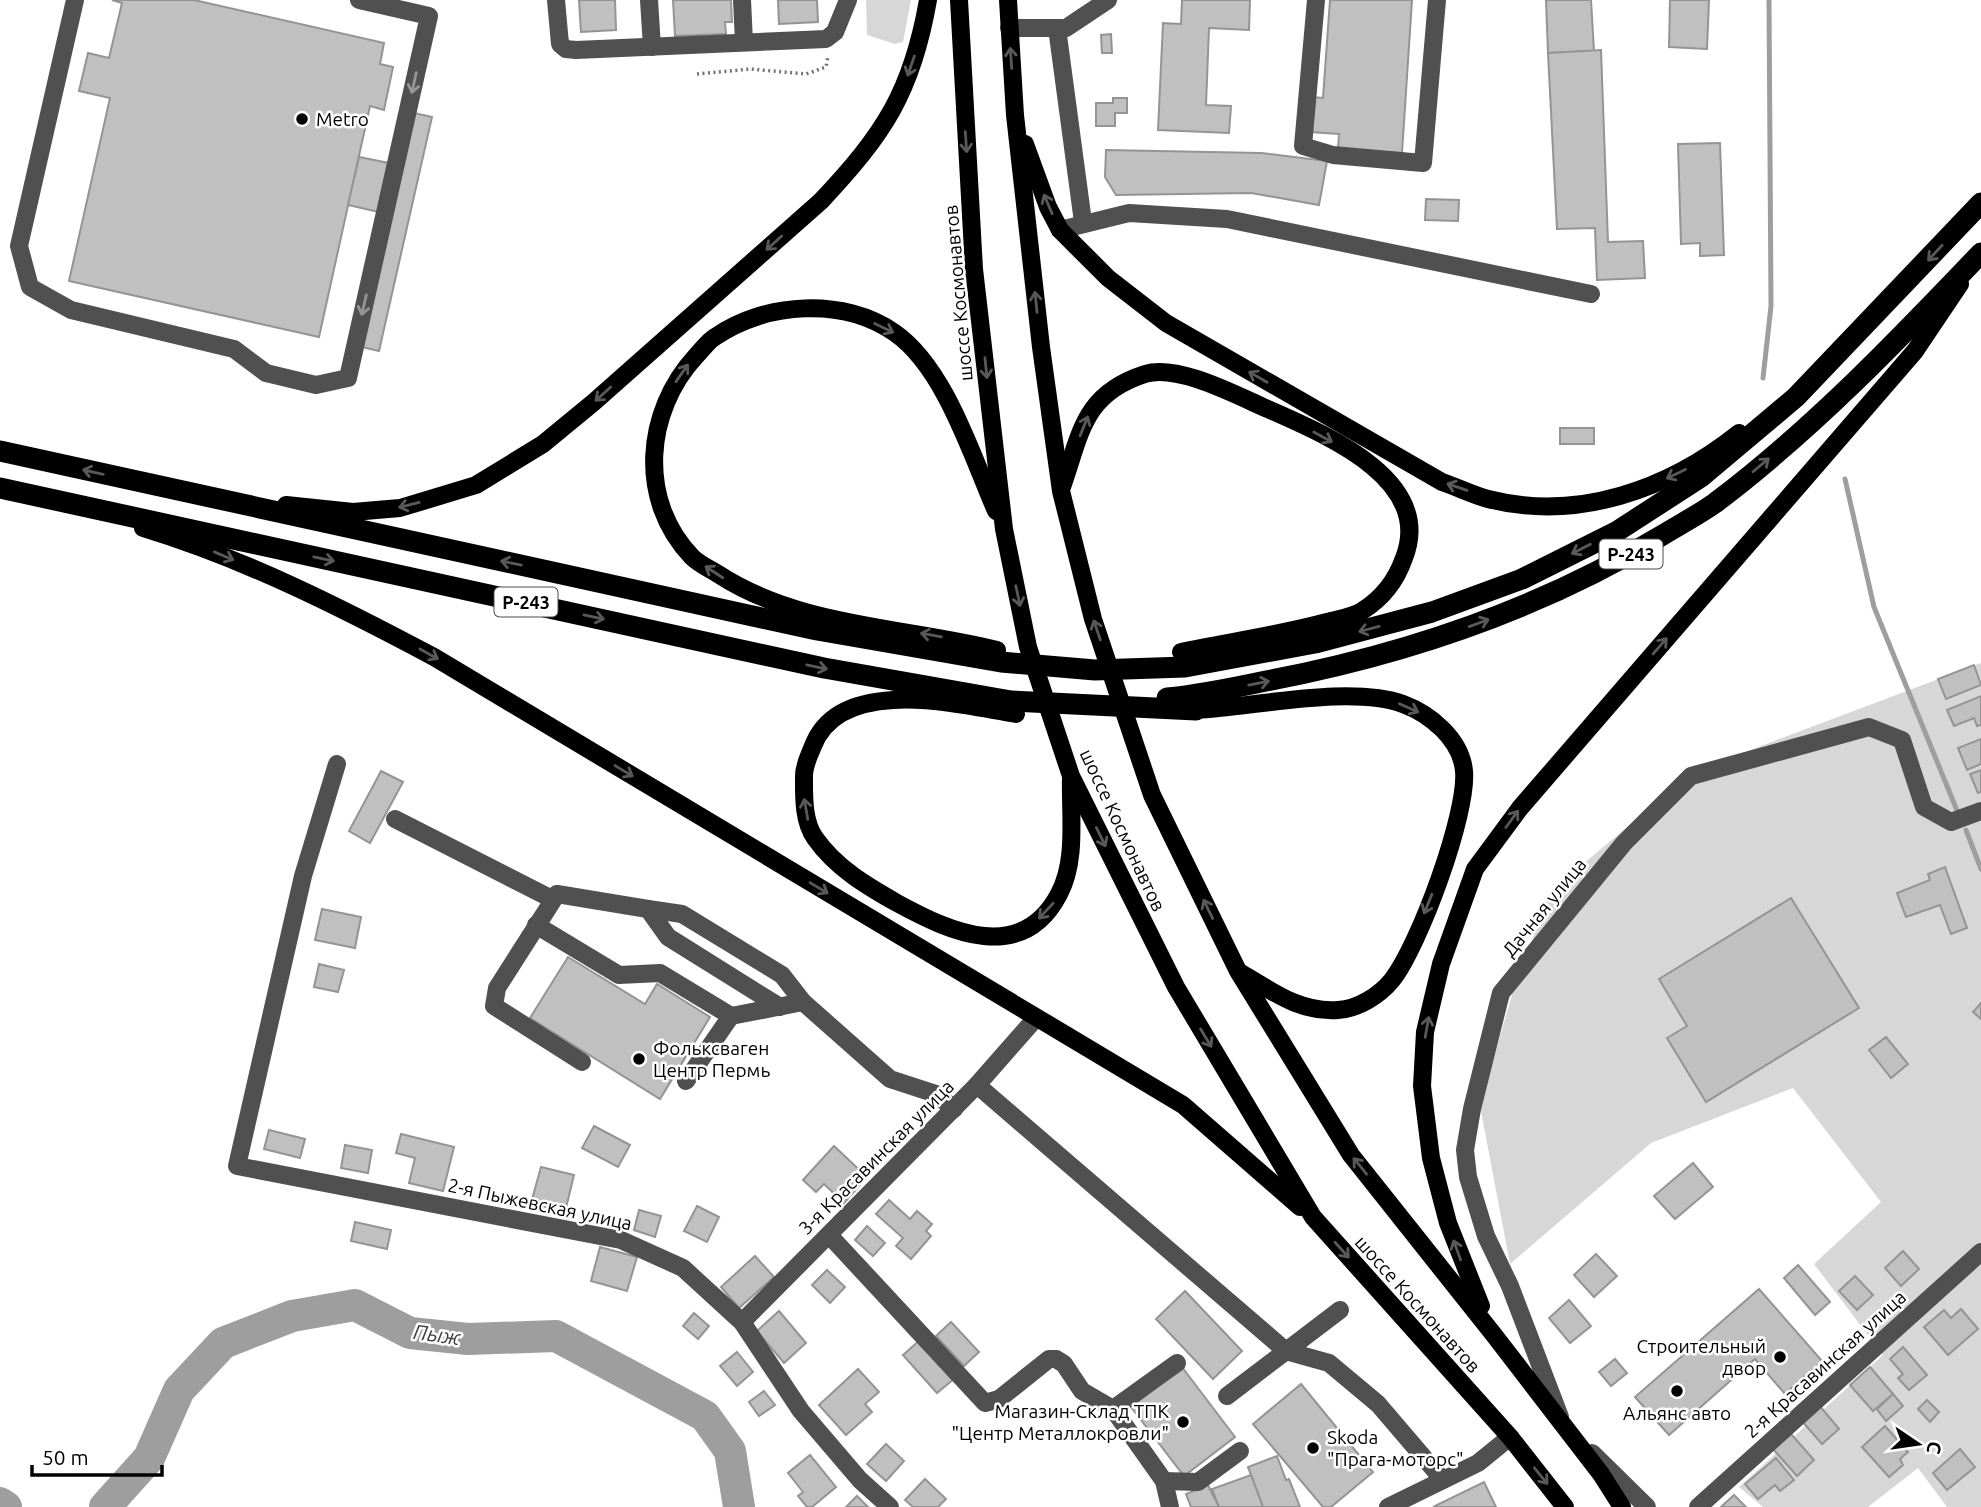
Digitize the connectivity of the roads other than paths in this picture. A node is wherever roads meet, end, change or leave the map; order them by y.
1 (75, 0) edge
2 (359, 0) edge
3 (556, 0) edge
4 (649, 0) edge
5 (742, 0) edge
6 (848, 0) edge
7 (928, 0) edge
8 (959, 0) edge
9 (1008, 0) edge
10 (1108, 0) edge
11 (1316, 0) edge
12 (1437, 0) edge
13 (1009, 28) junction
14 (1057, 28) junction
15 (744, 42) junction
16 (652, 47) junction
17 (1015, 115) junction
18 (1981, 203) edge
19 (1083, 222) junction
20 (1060, 230) junction
21 (1981, 253) edge
22 (1591, 294) dead end
23 (1865, 328) junction
24 (0, 451) edge
25 (159, 487) junction
26 (0, 488) edge
27 (1061, 491) junction
28 (42, 498) junction
29 (1004, 529) junction
30 (999, 656) junction
31 (1183, 659) junction
32 (1194, 703) junction
33 (1014, 708) junction
34 (337, 764) dead end
35 (1071, 776) junction
36 (1981, 811) edge
37 (395, 819) dead end
38 (552, 899) junction
39 (648, 909) junction
40 (536, 925) junction
41 (1238, 971) junction
42 (803, 1002) junction
43 (780, 1007) junction
44 (731, 1016) junction
45 (1035, 1018) junction
46 (582, 1062) dead end
47 (686, 1082) dead end
48 (977, 1085) junction
49 (954, 1109) junction
50 (1313, 1217) junction
51 (829, 1235) junction
52 (1981, 1252) edge
53 (1340, 1310) dead end
54 (742, 1322) junction
55 (1494, 1335) junction
56 (1286, 1351) junction
57 (1177, 1363) dead end
58 (1227, 1396) dead end
59 (1113, 1409) junction
60 (1564, 1425) junction
61 (1510, 1437) junction
62 (1241, 1451) dead end
63 (1443, 1480) junction
64 (1164, 1481) junction
65 (890, 1507) edge
66 (1170, 1507) edge
67 (1388, 1507) edge
68 (1565, 1507) edge
69 (1622, 1507) edge
70 (1647, 1507) edge
71 (1698, 1507) edge

2 -> 1 street
3 - 16 street
4 - 16 street
5 - 15 street
6 - 15 street
7 -> 25 main road
8 -> 29 main road, шоссе Космонавтов
9 - 13 main road, шоссе Космонавтов
10 - 14 street
11 - 12 street
13 - 14 street
17 -> 13 main road, шоссе Космонавтов
14 - 19 street
15 - 16 street
20 -> 17 main road
27 -> 17 main road, шоссе Космонавтов
18 -> 23 highway, Р-243
19 - 20 street
19 - 22 street
23 -> 20 main road
32 -> 21 highway, Р-243
55 -> 21 main road
23 -> 31 highway, Р-243
25 -> 24 highway, Р-243
30 -> 25 highway, Р-243
26 - 28 highway, Р-243
27 -> 31 main road
41 -> 27 main road, шоссе Космонавтов
28 -> 33 highway, Р-243
28 -> 45 main road
30 -> 29 main road
29 -> 35 main road, шоссе Космонавтов
30 - 31 highway, Р-243
32 - 33 highway, Р-243
32 -> 41 main road
35 -> 33 main road
34 - 54 street, 2-я Пыжевская улица
35 -> 50 main road, шоссе Космонавтов
36 - 60 street, Дачная улица
37 - 38 street
38 - 39 street
38 - 40 street
39 - 42 street
39 - 43 street
40 - 44 street
40 - 46 street
55 -> 41 main road, шоссе Космонавтов
42 - 43 street
42 - 49 street
43 - 44 street
44 - 47 street
45 - 48 street, 3-я Красавинская улица
45 - 50 main road
48 - 49 street, 3-я Красавинская улица
48 - 56 street
49 - 51 street, 3-я Красавинская улица
50 -> 61 main road, шоссе Космонавтов
51 - 54 street, 3-я Красавинская улица
51 - 59 street
52 - 71 street, 2-я Красавинская улица
53 - 56 street
54 - 65 street, 2-я Пыжевская улица
55 - 60 main road, шоссе Космонавтов
56 - 58 street
56 - 63 street
57 - 59 street
59 - 64 street
60 - 69 main road, шоссе Космонавтов
60 - 70 street
61 - 63 street
61 -> 68 main road, шоссе Космонавтов
62 - 64 street
63 - 67 street
64 - 66 street

